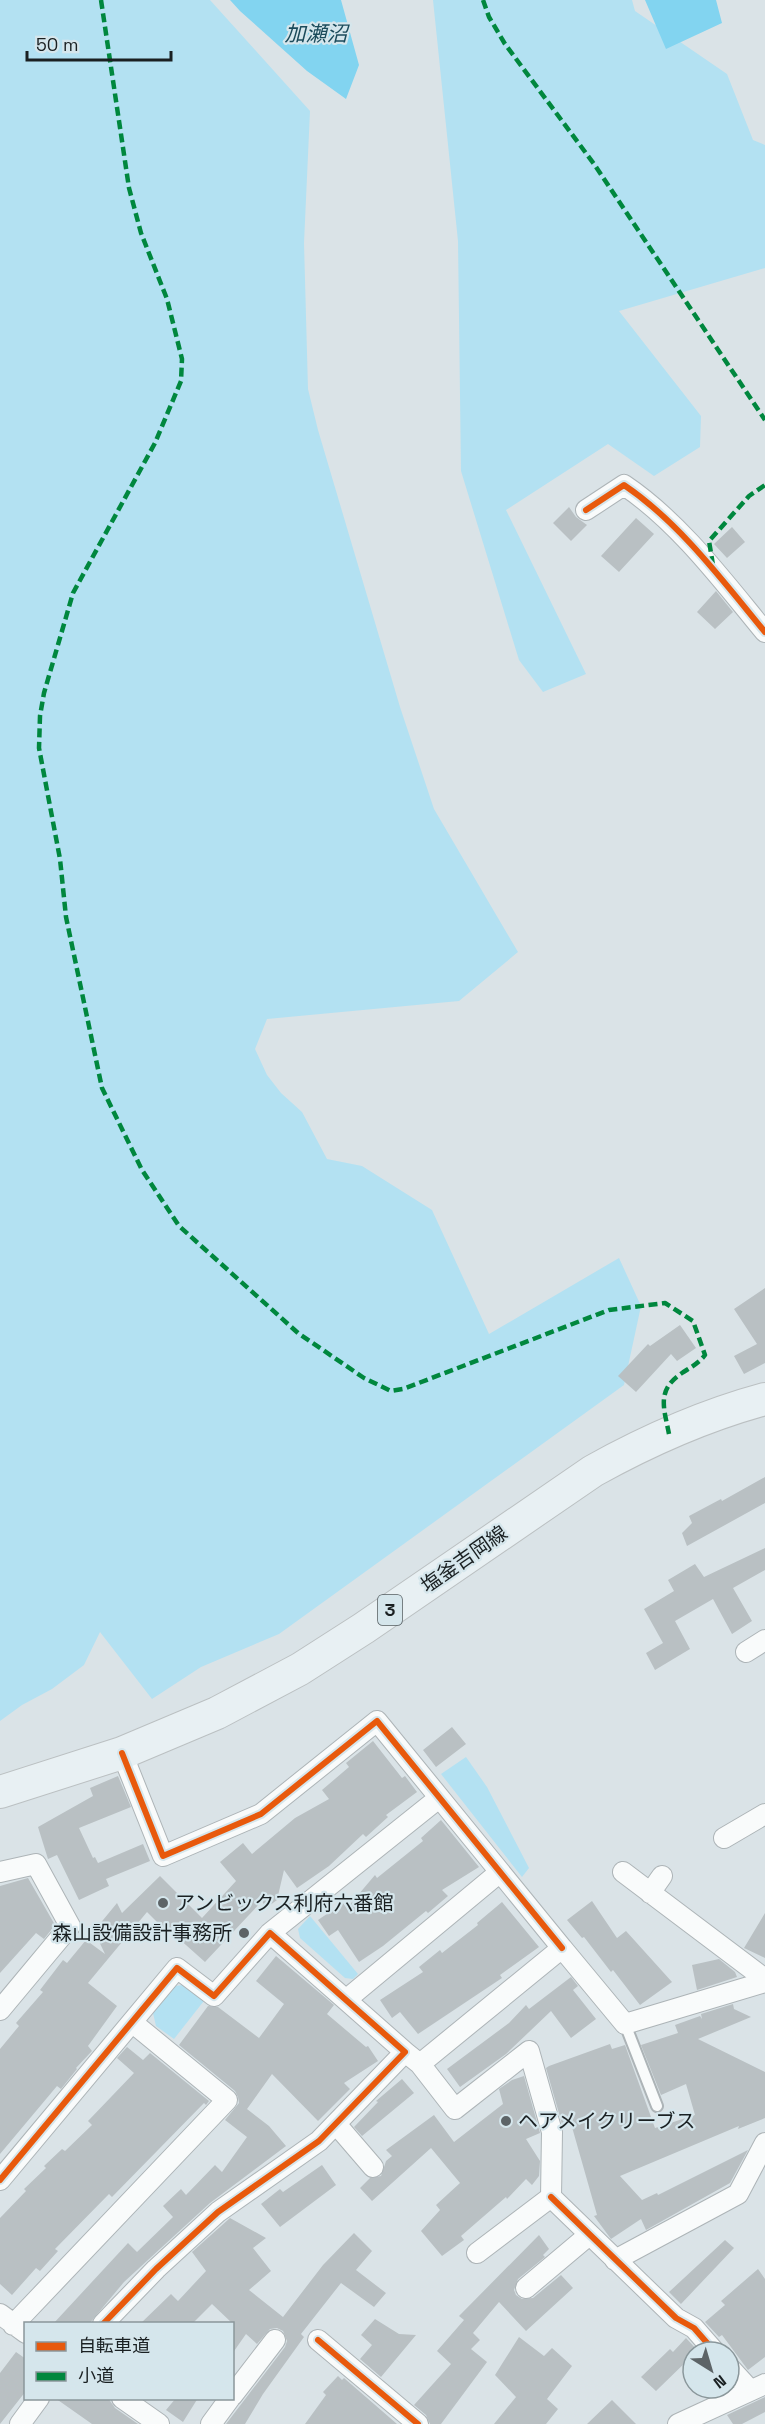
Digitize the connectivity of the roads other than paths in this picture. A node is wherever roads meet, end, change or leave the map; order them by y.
1 (586, 510) dead end
2 (765, 632) edge
3 (765, 1399) edge
4 (765, 1640) edge
5 (746, 1652) dead end
6 (122, 1753) junction
7 (0, 1792) edge
8 (439, 1798) junction
9 (765, 1814) edge
10 (724, 1838) dead end
11 (0, 1872) edge
12 (500, 1872) junction
13 (623, 1872) dead end
14 (662, 1876) dead end
15 (650, 1893) junction
16 (270, 1933) junction
17 (562, 1948) junction
18 (765, 1980) edge
19 (347, 1999) junction
20 (0, 2010) edge
21 (133, 2023) junction
22 (625, 2024) junction
23 (412, 2058) junction
24 (657, 2106) dead end
25 (336, 2124) junction
26 (765, 2143) edge
27 (373, 2167) dead end
28 (0, 2180) edge
29 (551, 2197) junction
30 (589, 2235) junction
31 (477, 2253) dead end
32 (615, 2260) junction
33 (526, 2288) dead end
34 (105, 2322) edge
35 (13, 2324) edge
36 (275, 2340) dead end
37 (318, 2340) dead end
38 (704, 2340) edge
39 (741, 2376) edge
40 (757, 2387) edge
41 (234, 2393) edge
42 (38, 2400) edge
43 (125, 2400) edge
44 (229, 2400) edge
45 (20, 2424) edge
46 (159, 2424) edge
47 (211, 2424) edge
48 (418, 2424) edge
49 (678, 2424) edge

1 - 2 street
3 - 6 main road, 塩釜吉岡線 / 3
4 - 5 street
6 - 7 main road, 塩釜吉岡線 / 3
6 - 8 street
8 - 12 street
8 - 16 street
9 - 10 street
11 - 20 street
12 - 17 street
12 - 19 street
13 - 15 street
14 - 15 street
15 - 18 street
16 - 19 street
16 - 21 street
17 - 22 street
17 - 23 street
18 - 22 street
19 - 23 street
21 - 28 street
21 - 35 street
22 - 24 lane
23 - 25 street
23 - 29 street
25 - 27 street
25 - 34 street
26 - 32 street
29 - 30 street
29 - 31 street
30 - 32 street
30 - 33 street
32 - 38 street
36 - 41 street
37 - 48 street
39 - 40 street
40 - 49 street
42 - 45 street
43 - 46 street
44 - 47 street

